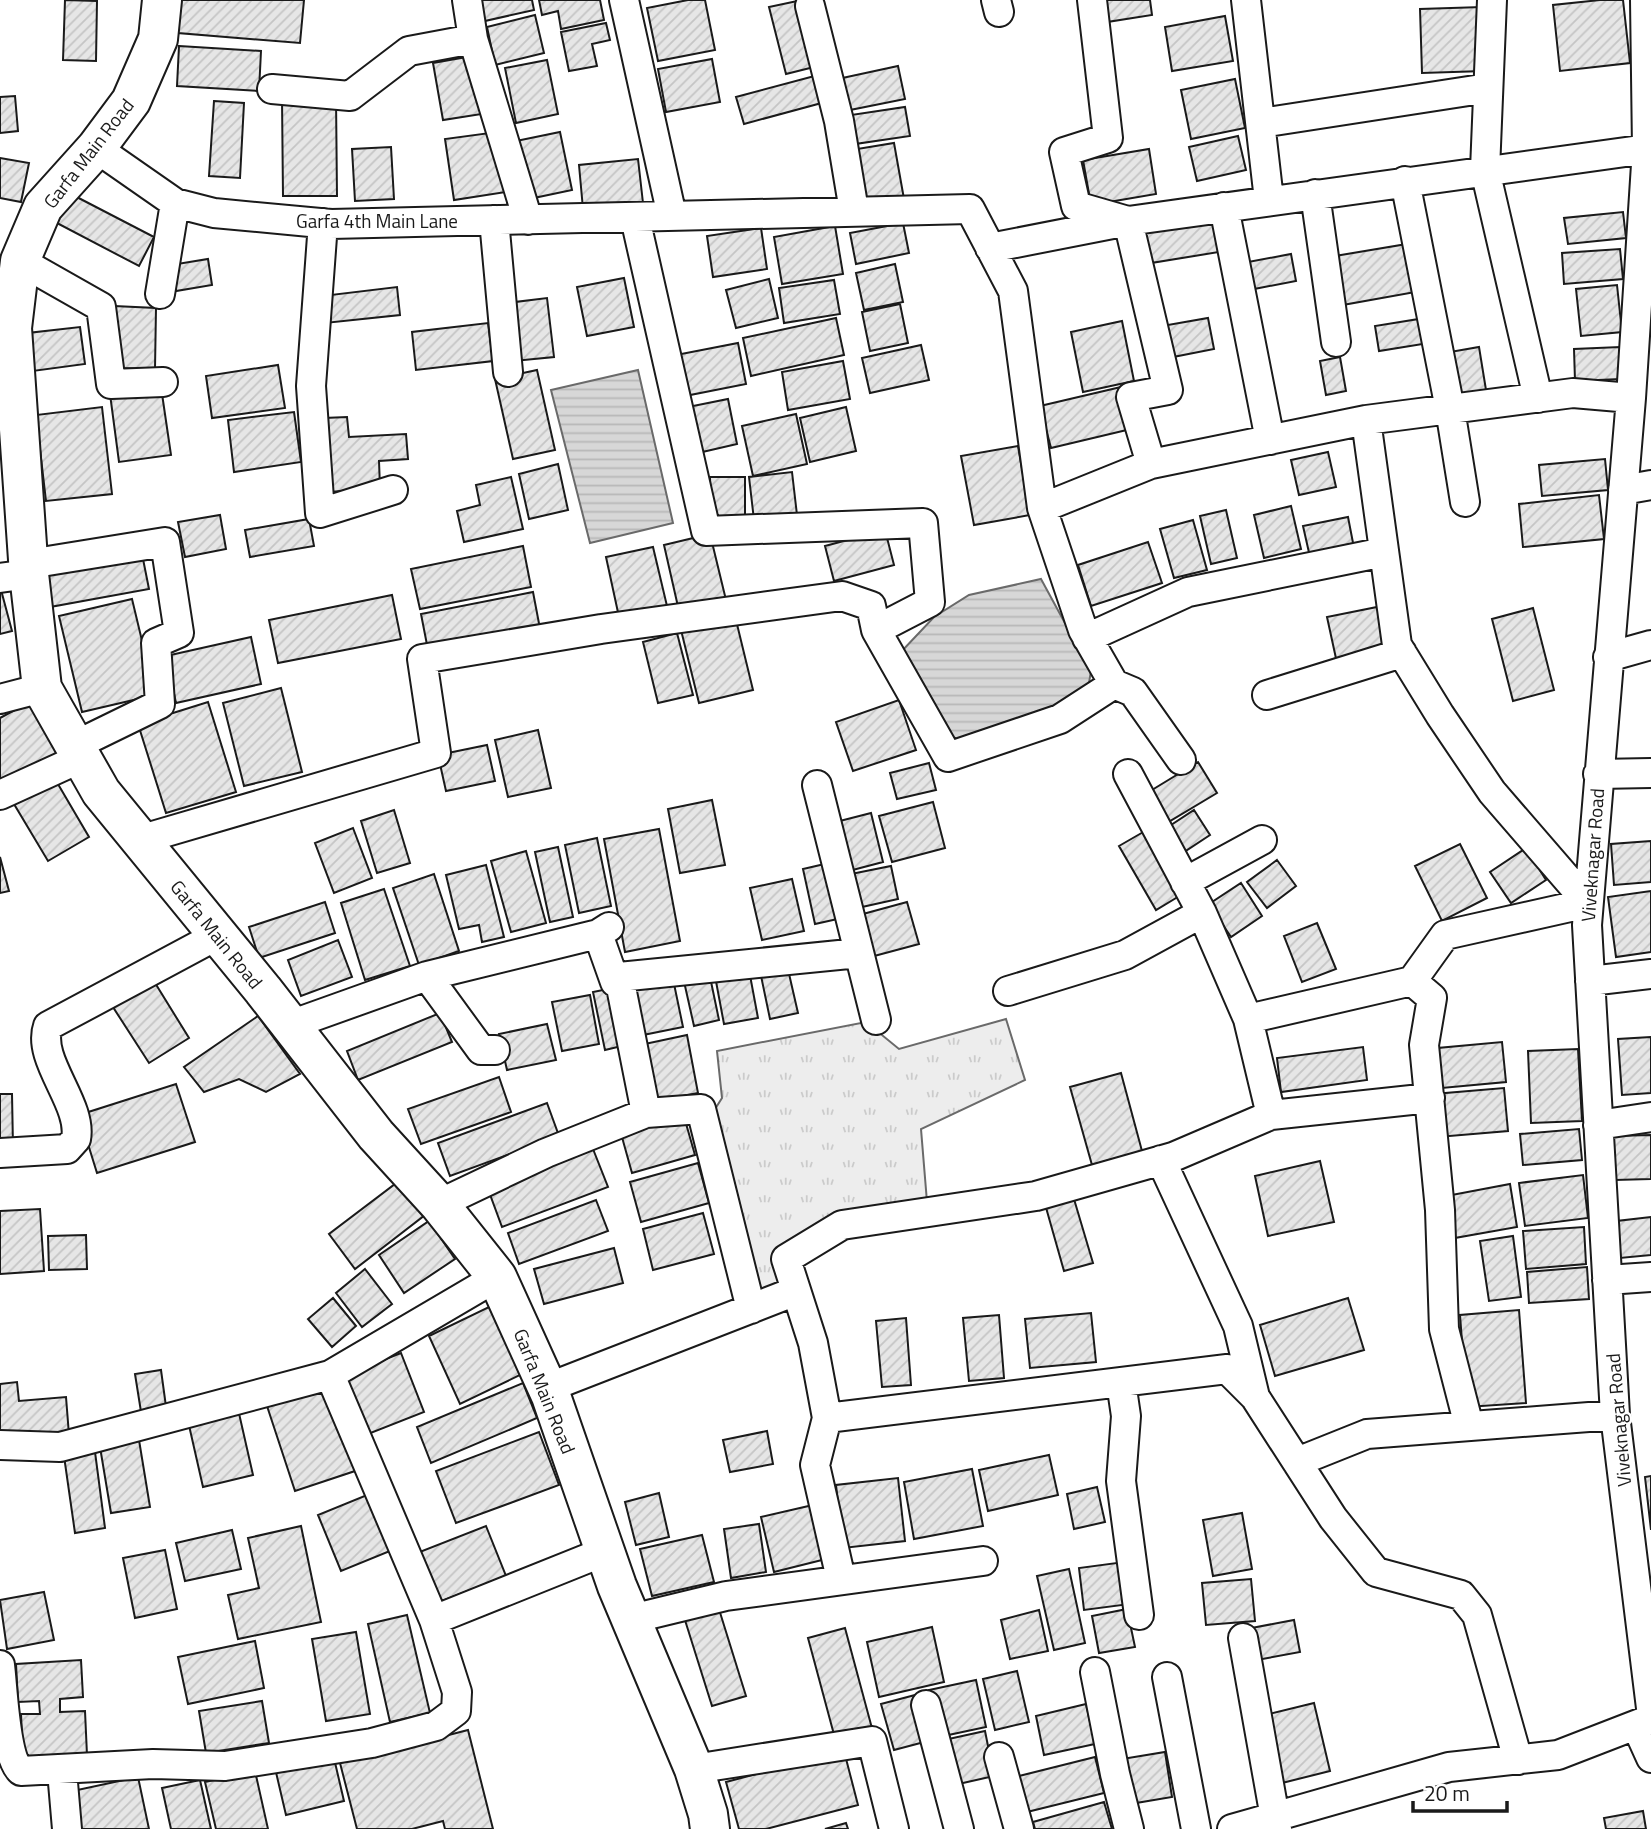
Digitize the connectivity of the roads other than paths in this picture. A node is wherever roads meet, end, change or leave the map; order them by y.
1 (162, 0) edge
2 (467, 0) edge
3 (624, 0) edge
4 (1092, 0) edge
5 (1246, 0) edge
6 (1492, 0) edge
7 (1644, 0) edge
8 (810, 6) dead end
9 (473, 39) junction
10 (1489, 88) junction
11 (272, 89) dead end
12 (1649, 101) edge
13 (1261, 123) junction
14 (96, 148) junction
15 (1647, 149) junction
16 (1485, 170) junction
17 (1405, 181) junction
18 (1315, 194) junction
19 (1269, 200) junction
20 (175, 203) junction
21 (1224, 207) junction
22 (854, 211) junction
23 (673, 216) junction
24 (635, 218) junction
25 (494, 220) junction
26 (528, 220) junction
27 (1128, 221) junction
28 (323, 223) junction
29 (990, 248) junction
30 (20, 261) junction
31 (160, 294) dead end
32 (1336, 342) dead end
33 (508, 372) dead end
34 (163, 382) dead end
35 (1538, 398) junction
36 (1632, 398) junction
37 (1450, 409) junction
38 (1366, 420) junction
39 (1270, 440) junction
40 (1151, 464) junction
41 (1651, 485) edge
42 (393, 489) dead end
43 (1623, 490) junction
44 (1465, 502) dead end
45 (1042, 508) junction
46 (1384, 552) junction
47 (19, 572) edge
48 (876, 630) junction
49 (1087, 638) junction
50 (1651, 645) edge
51 (1402, 653) junction
52 (1608, 657) junction
53 (1114, 684) junction
54 (42, 688) junction
55 (1267, 695) dead end
56 (0, 699) edge
57 (78, 752) junction
58 (1181, 760) dead end
59 (1651, 773) edge
60 (1128, 774) dead end
61 (1598, 774) junction
62 (817, 785) dead end
63 (0, 795) edge
64 (139, 840) junction
65 (1262, 840) dead end
66 (1185, 881) junction
67 (1588, 903) junction
68 (1202, 914) junction
69 (218, 935) junction
70 (859, 953) junction
71 (1651, 974) edge
72 (427, 976) junction
73 (619, 977) junction
74 (1412, 981) junction
75 (1590, 981) junction
76 (1008, 991) dead end
77 (1248, 1019) junction
78 (876, 1020) dead end
79 (290, 1025) junction
80 (495, 1050) dead end
81 (1430, 1098) junction
82 (646, 1112) junction
83 (1271, 1115) junction
84 (1651, 1116) edge
85 (1598, 1125) junction
86 (0, 1153) edge
87 (1161, 1160) junction
88 (439, 1204) junction
89 (497, 1277) junction
90 (1651, 1277) edge
91 (1607, 1280) junction
92 (796, 1291) junction
93 (751, 1309) junction
94 (330, 1375) junction
95 (1121, 1382) junction
96 (547, 1388) junction
97 (1255, 1397) junction
98 (1615, 1415) junction
99 (827, 1418) junction
100 (1469, 1426) junction
101 (0, 1445) edge
102 (1297, 1462) junction
103 (606, 1551) junction
104 (983, 1561) dead end
105 (841, 1579) junction
106 (1139, 1615) dead end
107 (434, 1619) junction
108 (631, 1619) junction
109 (1243, 1639) dead end
110 (0, 1665) edge
111 (1095, 1672) dead end
112 (1167, 1676) dead end
113 (926, 1705) dead end
114 (1640, 1721) edge
115 (999, 1756) dead end
116 (1651, 1758) edge
117 (1518, 1760) junction
118 (694, 1769) junction
119 (62, 1771) junction
120 (1276, 1822) edge
121 (67, 1829) edge
122 (710, 1829) edge
123 (894, 1829) edge
124 (959, 1829) edge
125 (1019, 1829) edge
126 (1129, 1829) edge
127 (1196, 1829) edge
128 (1232, 1829) edge

1 - 14 main road, Garfa Main Road
2 - 9 street
3 - 23 street
4 - 27 street
5 - 13 street
6 - 10 street
7 - 12 street, Viveknagar Road
8 - 22 street
9 - 11 street
9 - 26 street
10 - 13 street
10 - 16 street
12 - 15 street, Viveknagar Road
13 - 19 street
14 - 20 street, Garfa 4th Main Lane
14 - 30 main road, Garfa Main Road
15 - 16 street
15 - 36 street, Viveknagar Road
16 - 17 street
16 - 35 street
17 - 18 street
17 - 37 street
18 - 19 street
18 - 32 street
19 - 21 street
20 - 28 street, Garfa 4th Main Lane
20 - 31 street
21 - 27 street
21 - 39 street
22 - 23 street, Garfa 4th Main Lane
22 - 29 street, Garfa 4th Main Lane
23 - 24 street, Garfa 4th Main Lane
24 - 26 street, Garfa 4th Main Lane
24 - 48 street
25 - 26 street, Garfa 4th Main Lane
25 - 28 street, Garfa 4th Main Lane
25 - 33 street
27 - 29 street
27 - 40 street
28 - 42 street
29 - 45 street
30 - 34 street
30 - 47 main road, Garfa Main Road
35 - 36 street
35 - 37 street
36 - 43 street, Viveknagar Road
37 - 38 street
37 - 44 street
38 - 39 street
38 - 46 street
39 - 40 street
40 - 45 street
41 - 43 street
43 - 52 street, Viveknagar Road
45 - 49 street
46 - 49 street
46 - 51 street
47 - 54 main road, Garfa Main Road
47 - 57 street
48 - 53 street
48 - 64 street
49 - 53 street
50 - 52 street
51 - 55 street
51 - 67 street
52 - 61 street, Viveknagar Road
53 - 58 street
54 - 56 street
54 - 57 main road, Garfa Main Road
57 - 63 street
57 - 64 main road, Garfa Main Road
59 - 61 street
60 - 66 street
61 - 67 street, Viveknagar Road
62 - 70 street
64 - 69 main road, Garfa Main Road
65 - 66 street
66 - 68 street
67 - 74 street
67 - 75 street, Viveknagar Road
68 - 76 street
68 - 77 street
69 - 79 main road, Garfa Main Road
69 - 86 street
70 - 73 street
70 - 78 street
71 - 75 street
72 - 73 street
72 - 79 street
72 - 80 street
73 - 82 street
74 - 77 street
74 - 81 street
75 - 85 street, Viveknagar Road
77 - 83 street
79 - 88 main road, Garfa Main Road
81 - 83 street
81 - 100 street
82 - 88 street
82 - 93 street
83 - 87 street
84 - 85 street
85 - 91 street, Viveknagar Road
87 - 92 street
87 - 97 street
88 - 89 main road, Garfa Main Road
89 - 94 street
89 - 96 main road, Garfa Main Road
90 - 91 street
91 - 98 street, Viveknagar Road
92 - 93 street
92 - 99 street
93 - 96 street
94 - 101 street
94 - 107 street
95 - 97 street
95 - 99 street
95 - 106 street
96 - 103 main road, Garfa Main Road
97 - 102 street
98 - 100 street
98 - 114 street, Viveknagar Road
99 - 105 street
100 - 102 street
102 - 117 street
103 - 107 street
103 - 108 main road, Garfa Main Road
104 - 105 street
105 - 108 street
107 - 119 street
108 - 118 main road, Garfa Main Road
109 - 120 street
110 - 119 street
111 - 126 street
112 - 127 street
113 - 124 street
114 - 116 street, Viveknagar Road
114 - 117 street
115 - 125 street
117 - 120 street
118 - 122 main road, Garfa Main Road
118 - 123 street
119 - 121 street
120 - 128 street

